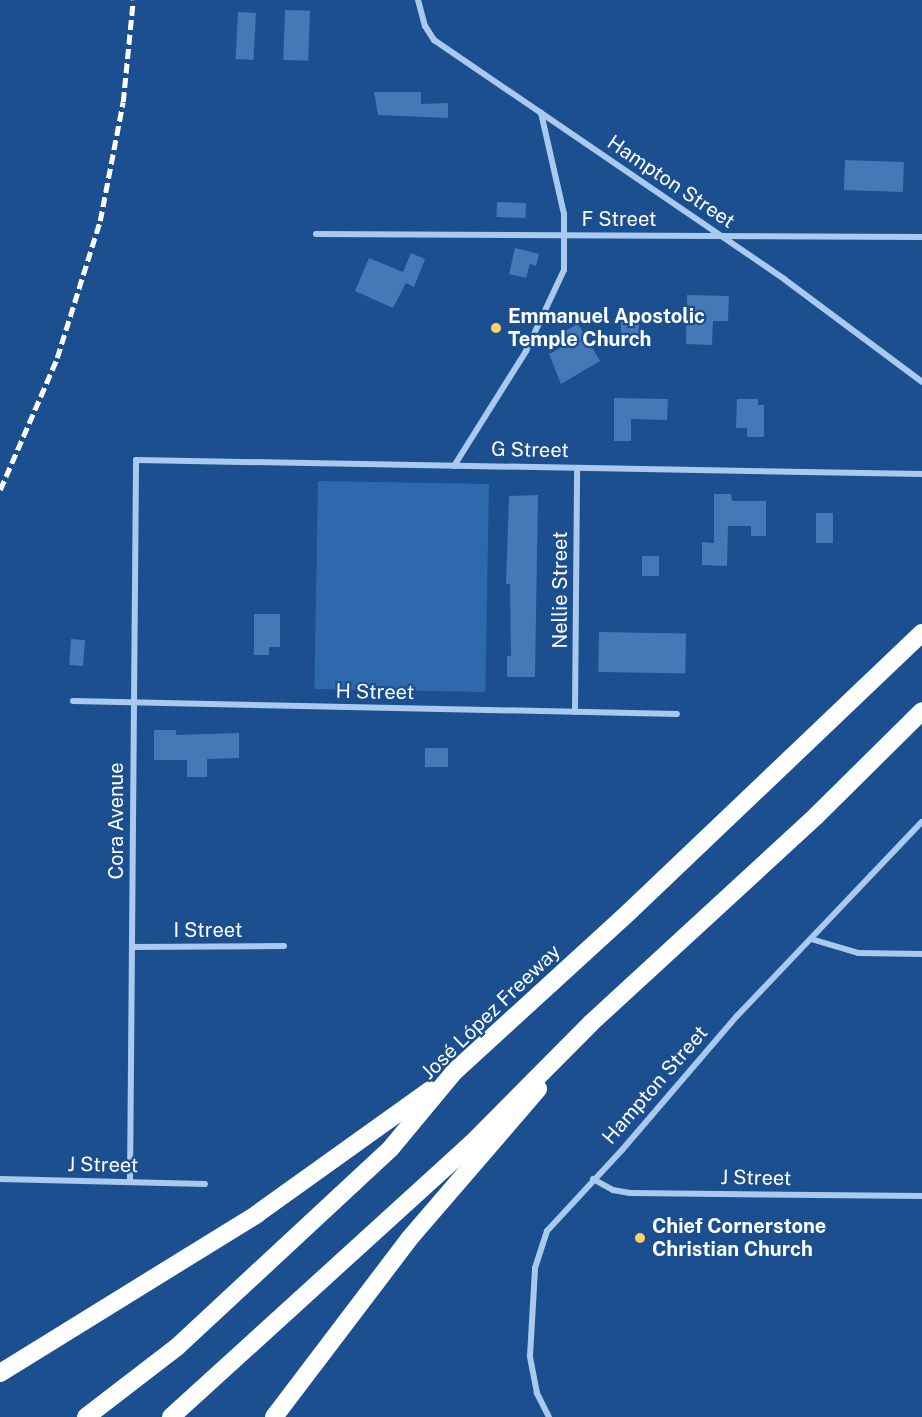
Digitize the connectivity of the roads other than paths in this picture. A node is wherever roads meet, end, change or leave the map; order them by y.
1 (418, 0) edge
2 (541, 113) junction
3 (316, 234) dead end
4 (720, 235) junction
5 (567, 236) junction
6 (922, 237) edge
7 (922, 382) edge
8 (136, 460) joint
9 (454, 466) junction
10 (577, 468) junction
11 (922, 474) edge
12 (922, 633) edge
13 (73, 701) dead end
14 (134, 704) junction
15 (922, 711) edge
16 (575, 712) junction
17 (677, 714) dead end
18 (922, 822) edge
19 (811, 939) junction
20 (284, 946) dead end
21 (132, 947) junction
22 (922, 954) edge
23 (578, 1037) junction
24 (455, 1071) junction
25 (0, 1179) edge
26 (593, 1179) junction
27 (130, 1182) junction
28 (205, 1184) dead end
29 (922, 1196) edge
30 (0, 1373) edge
31 (86, 1417) edge
32 (171, 1417) edge
33 (274, 1417) edge
34 (549, 1417) edge

1 - 2 street, Hampton Street
2 - 4 street, Hampton Street
2 - 5 street
3 - 5 street, F Street
4 - 5 street, F Street
4 - 6 street, F Street
4 - 7 street, Hampton Street
5 - 9 street
8 - 9 street, G Street
8 - 14 street, Cora Avenue
9 - 10 street, G Street
10 - 11 street, G Street
10 - 16 street, Nellie Street
12 - 24 highway, José López Freeway
13 - 14 street, H Street
14 - 16 street, H Street
14 - 21 street, Cora Avenue
15 - 23 highway
16 - 17 street, H Street
18 - 19 street, Hampton Street
19 - 22 street
19 - 26 street, Hampton Street
20 - 21 street, I Street
21 - 27 street, Cora Avenue
23 - 32 highway
23 - 33 highway
24 - 30 highway
24 - 31 highway, José López Freeway
25 - 27 street, J Street
26 - 29 street, J Street
26 - 34 street, Hampton Street
27 - 28 street, J Street

